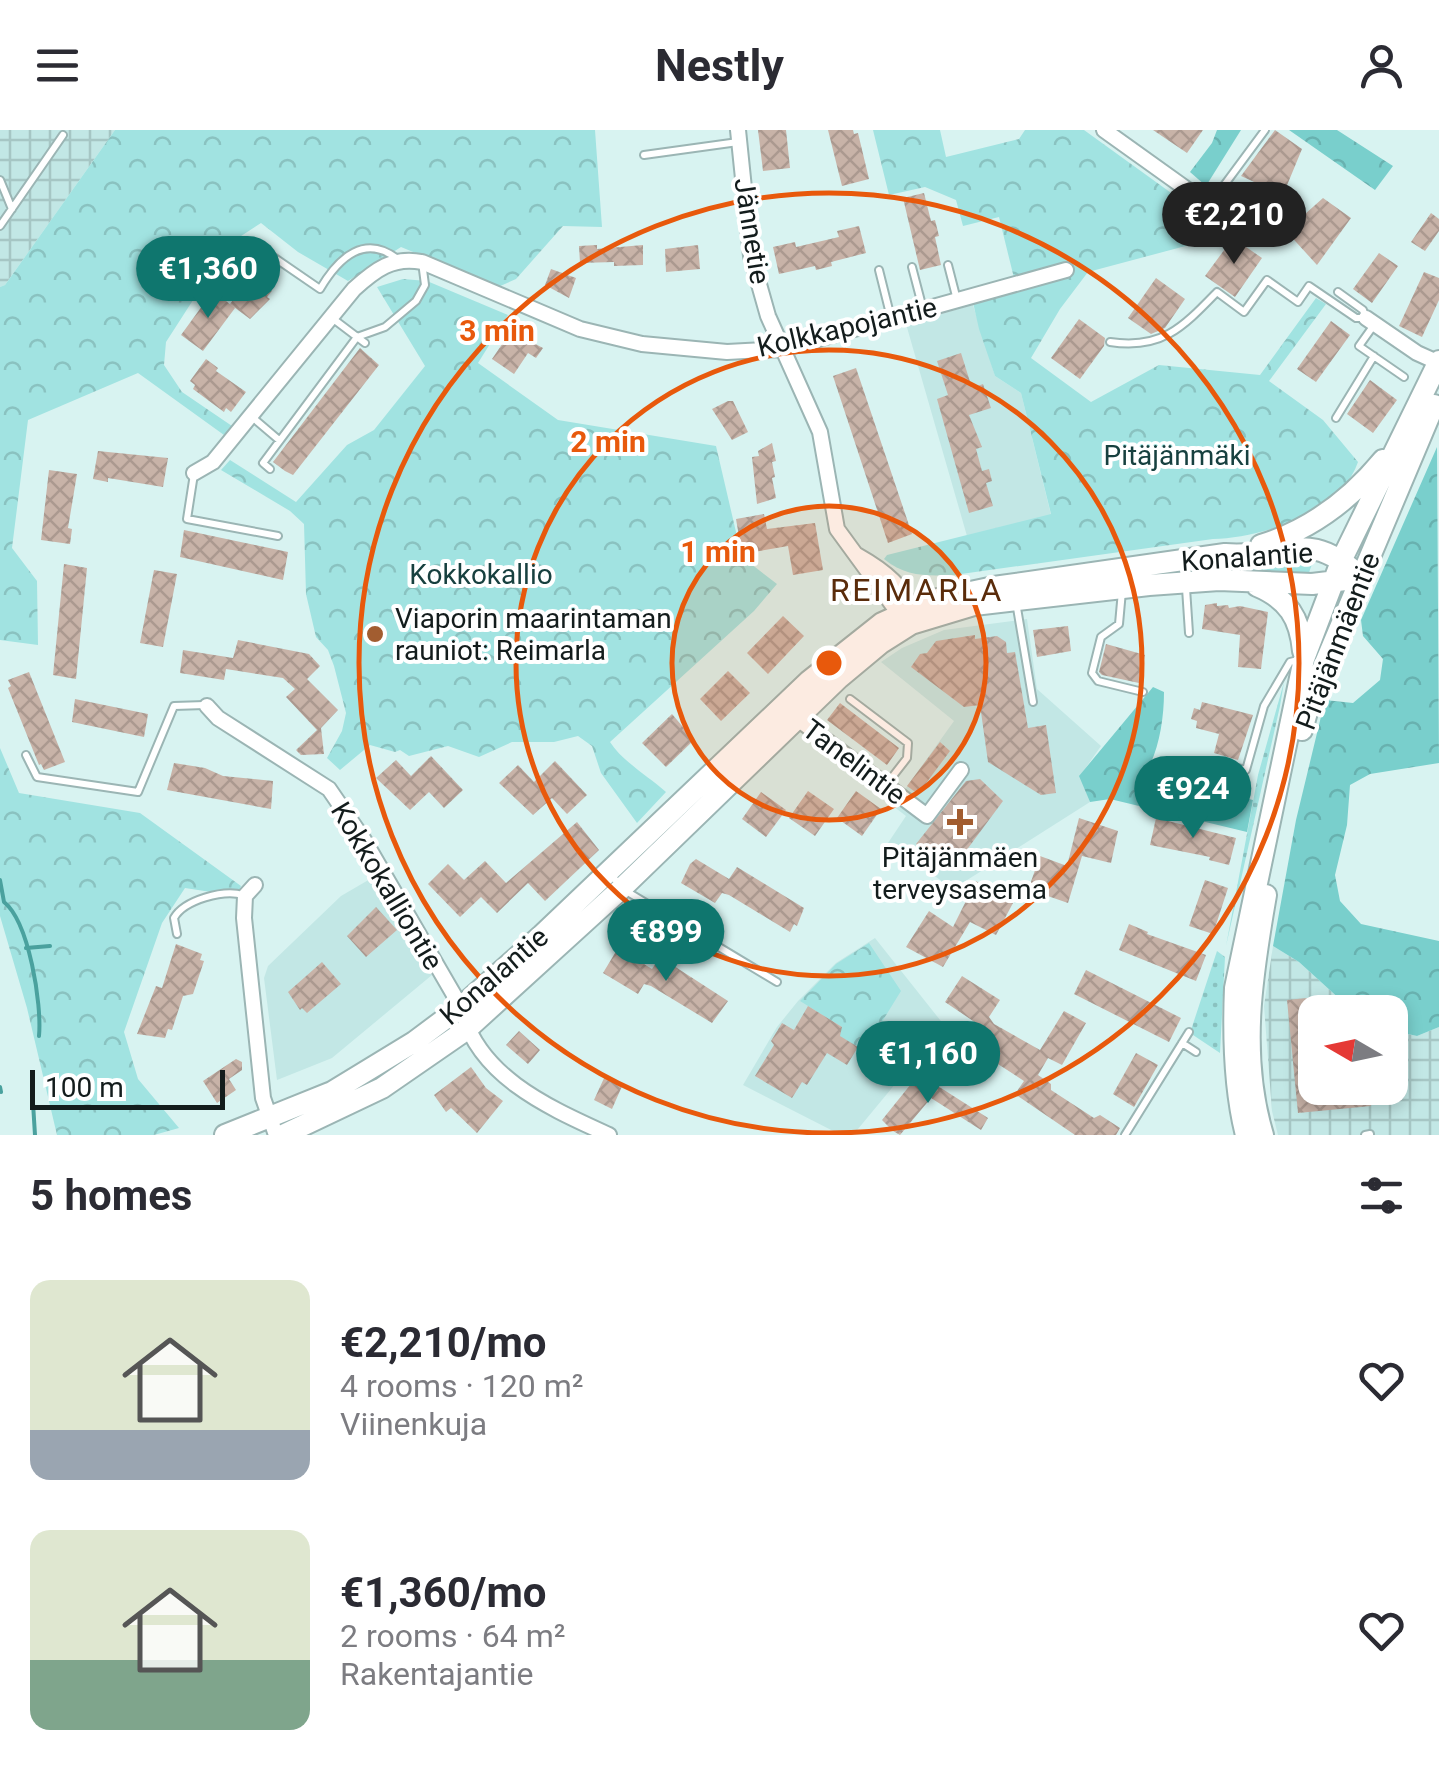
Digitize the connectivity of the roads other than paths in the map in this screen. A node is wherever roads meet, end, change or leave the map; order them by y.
1 (1104, 130) edge
2 (1265, 130) edge
3 (63, 135) dead end
4 (739, 136) edge
5 (644, 155) dead end
6 (0, 180) edge
7 (1204, 203) junction
8 (12, 210) junction
9 (0, 226) edge
10 (1234, 226) dead end
11 (253, 242) dead end
12 (400, 260) junction
13 (422, 262) junction
14 (948, 265) dead end
15 (912, 267) dead end
16 (879, 270) dead end
17 (1066, 270) dead end
18 (1338, 292) dead end
19 (958, 301) junction
20 (924, 310) junction
21 (332, 318) junction
22 (891, 319) junction
23 (1370, 321) junction
24 (357, 337) junction
25 (1110, 342) dead end
26 (365, 343) dead end
27 (782, 349) junction
28 (1374, 356) junction
29 (1439, 362) edge
30 (1404, 378) dead end
31 (1439, 393) edge
32 (252, 417) junction
33 (1336, 418) dead end
34 (1406, 432) junction
35 (279, 440) junction
36 (270, 469) dead end
37 (194, 473) joint
38 (278, 536) dead end
39 (1225, 554) junction
40 (1342, 560) junction
41 (1362, 578) junction
42 (1120, 579) junction
43 (1186, 582) junction
44 (1246, 582) junction
45 (1332, 583) junction
46 (1016, 601) junction
47 (906, 615) junction
48 (1189, 634) dead end
49 (1304, 659) junction
50 (1143, 692) dead end
51 (850, 698) dead end
52 (1033, 702) dead end
53 (206, 706) joint
54 (791, 713) junction
55 (26, 755) dead end
56 (1213, 762) dead end
57 (961, 770) dead end
58 (885, 786) junction
59 (615, 881) junction
60 (250, 891) joint
61 (177, 934) dead end
62 (777, 982) dead end
63 (461, 1007) junction
64 (466, 1030) junction
65 (1189, 1032) dead end
66 (1182, 1043) junction
67 (1196, 1052) dead end
68 (276, 1130) edge
69 (224, 1135) edge
70 (609, 1135) edge
71 (1124, 1135) edge
72 (1246, 1135) edge
73 (1263, 1135) edge

1 - 7 street
2 - 7 lane
3 - 8 lane
4 - 5 lane
4 - 27 street, Jännetie
6 - 8 lane
7 - 10 lane
8 - 9 lane
11 - 12 lane
12 - 13 street, Kolkkapojantie
12 - 21 street
13 - 24 lane
13 - 27 street, Kolkkapojantie
14 - 19 lane
15 - 20 lane
16 - 22 lane
17 - 19 street, Kolkkapojantie
18 - 23 lane
19 - 20 street, Kolkkapojantie
20 - 22 street, Kolkkapojantie
21 - 24 lane
21 - 32 street
22 - 27 street, Kolkkapojantie
23 - 25 lane
23 - 28 lane
23 - 29 street
24 - 26 lane
24 - 35 lane
27 - 47 street, Jännetie
28 - 30 lane
28 - 33 lane
29 - 34 main road, Pitäjänmäentie
31 - 41 main road, Pitäjänmäentie
32 - 35 lane
32 - 37 street
34 - 39 main road
34 - 40 main road, Pitäjänmäentie
35 - 36 lane
37 - 38 lane
39 - 40 main road, Konalantie
39 - 42 main road, Konalantie
40 - 41 main road, Konalantie
40 - 45 main road, Pitäjänmäentie
41 - 45 main road, Konalantie
41 - 73 main road, Pitäjänmäentie
42 - 43 main road, Konalantie
42 - 46 main road, Konalantie
42 - 47 main road, Konalantie
42 - 50 lane
43 - 44 main road, Konalantie
43 - 48 lane
44 - 45 main road, Konalantie
44 - 49 main road
45 - 49 main road, Pitäjänmäentie
46 - 47 main road, Konalantie
46 - 52 lane
47 - 54 main road, Konalantie
49 - 56 lane
49 - 72 main road, Pitäjänmäentie
51 - 58 lane
53 - 55 lane
53 - 63 street, Kokkokalliontie
54 - 58 street, Tanelintie
54 - 59 main road, Konalantie
57 - 58 street, Tanelintie
59 - 62 lane
59 - 63 main road, Konalantie
59 - 64 main road, Konalantie
60 - 61 lane
60 - 68 street
63 - 64 street, Kokkokalliontie
63 - 68 main road, Konalantie
64 - 68 main road, Konalantie
64 - 70 street
65 - 66 lane
66 - 67 lane
66 - 71 lane
68 - 69 main road, Konalantie

